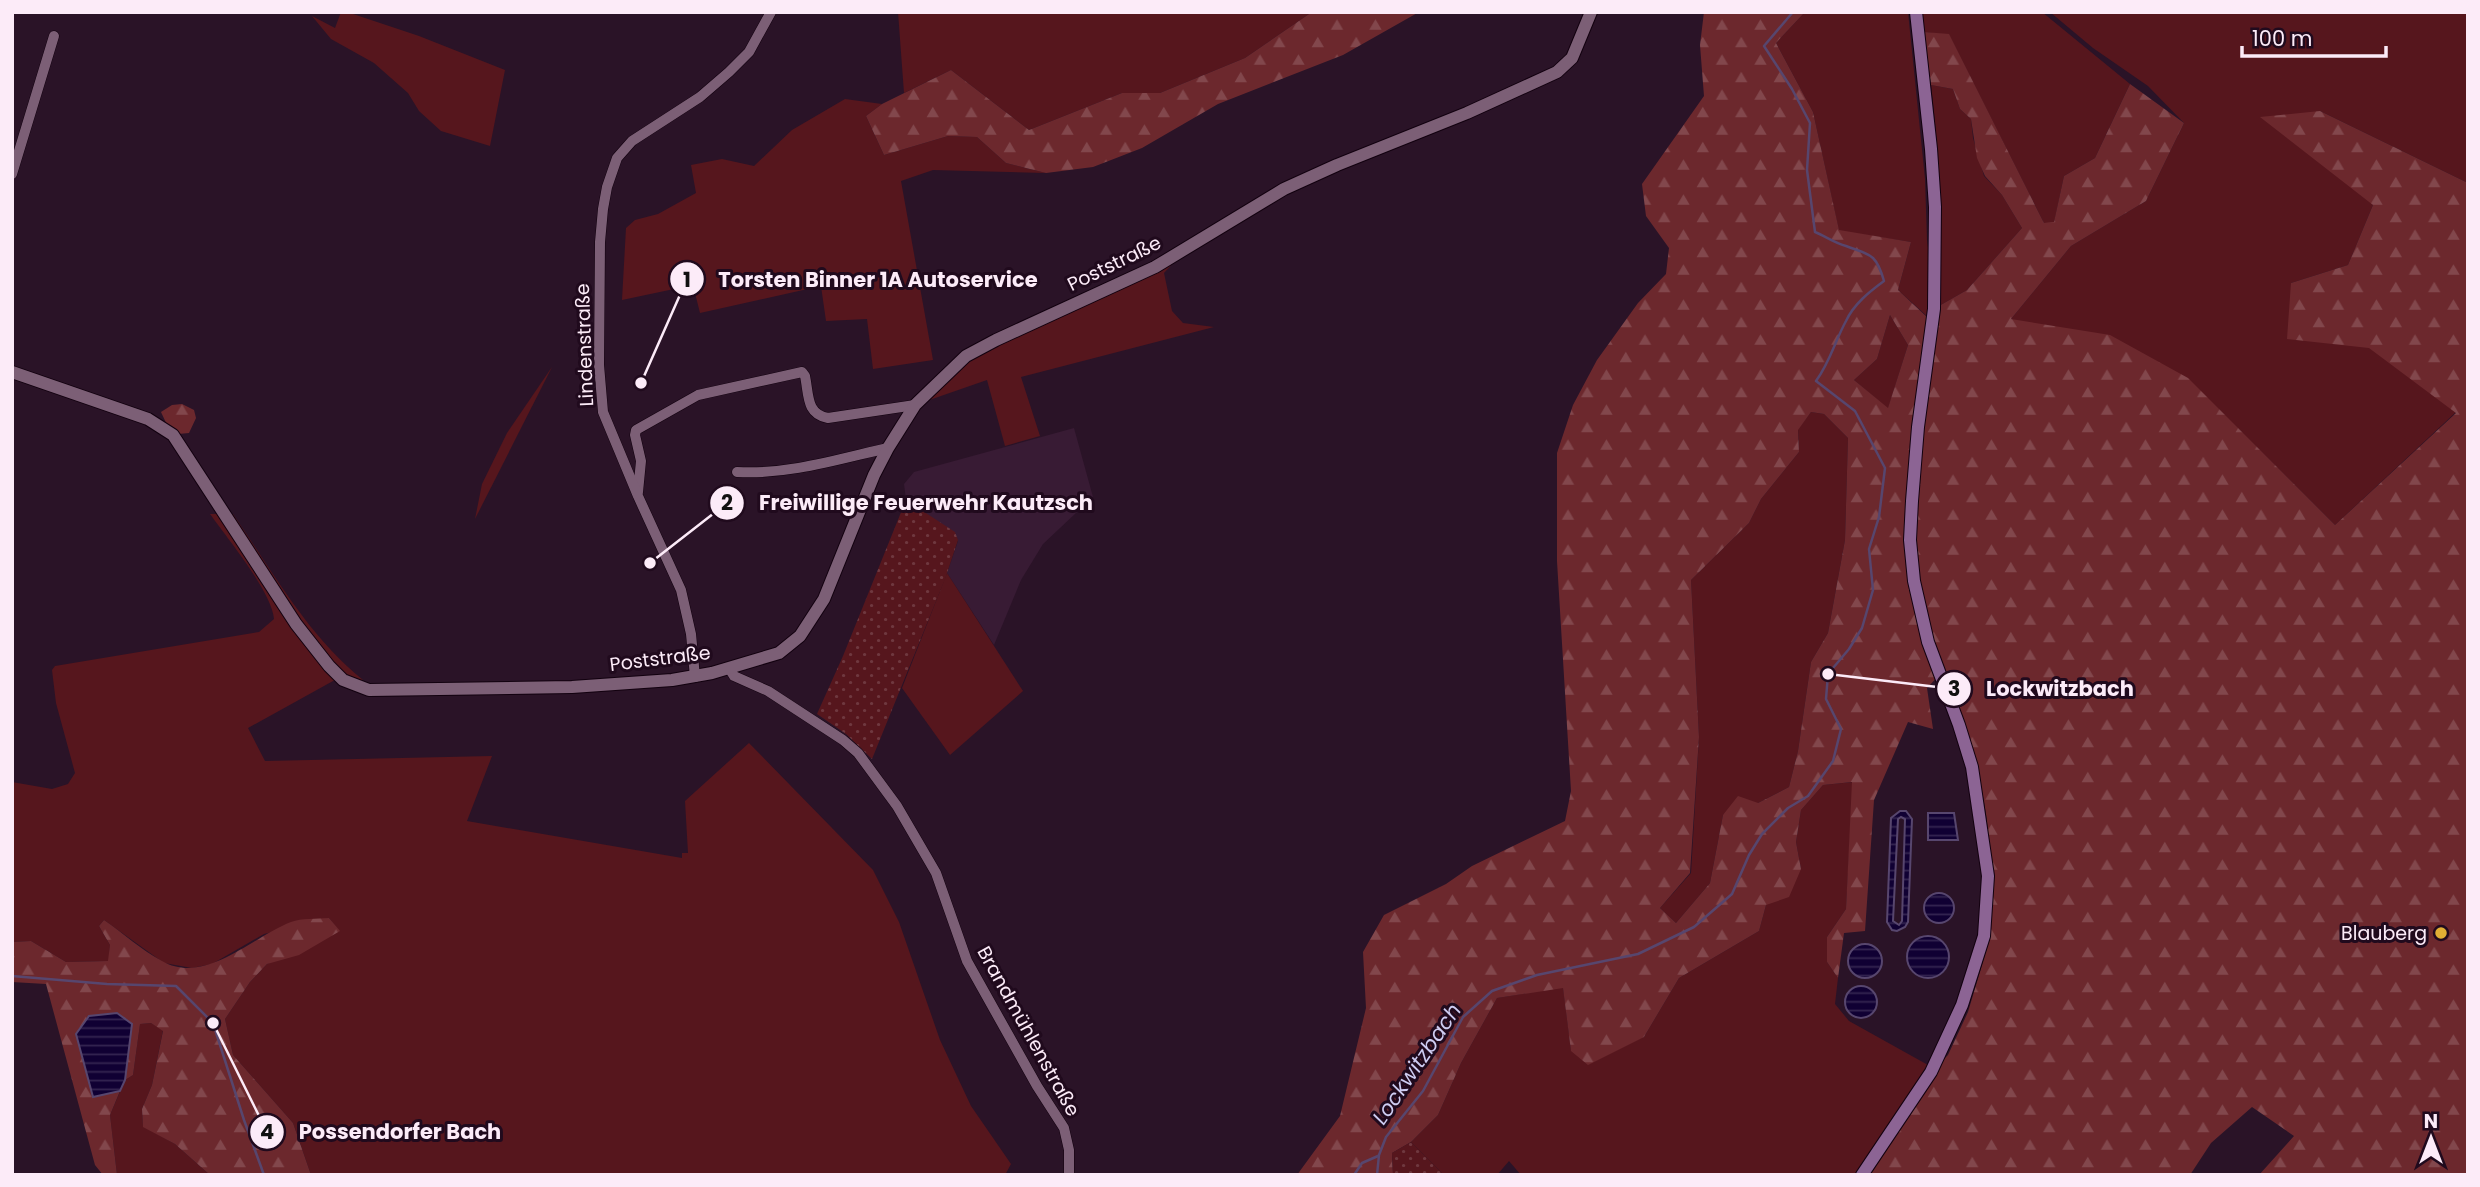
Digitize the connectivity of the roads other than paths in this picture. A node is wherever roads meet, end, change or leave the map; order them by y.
1 (771, 12) edge
2 (1591, 12) edge
3 (1916, 12) edge
4 (54, 36) dead end
5 (12, 174) edge
6 (12, 372) edge
7 (915, 405) junction
8 (888, 448) junction
9 (737, 472) dead end
10 (638, 496) junction
11 (729, 668) junction
12 (695, 677) junction
13 (1069, 1175) edge
14 (1862, 1175) edge

1 - 10 street, Lindenstraße
2 - 7 street, Poststraße
3 - 14 main road
4 - 5 street
6 - 12 street, Poststraße
7 - 8 street, Poststraße
7 - 10 street, Lindenstraße
8 - 9 street
8 - 11 street, Poststraße
10 - 12 street, Lindenstraße
11 - 12 street, Poststraße
11 - 13 street, Brandmühlenstraße

